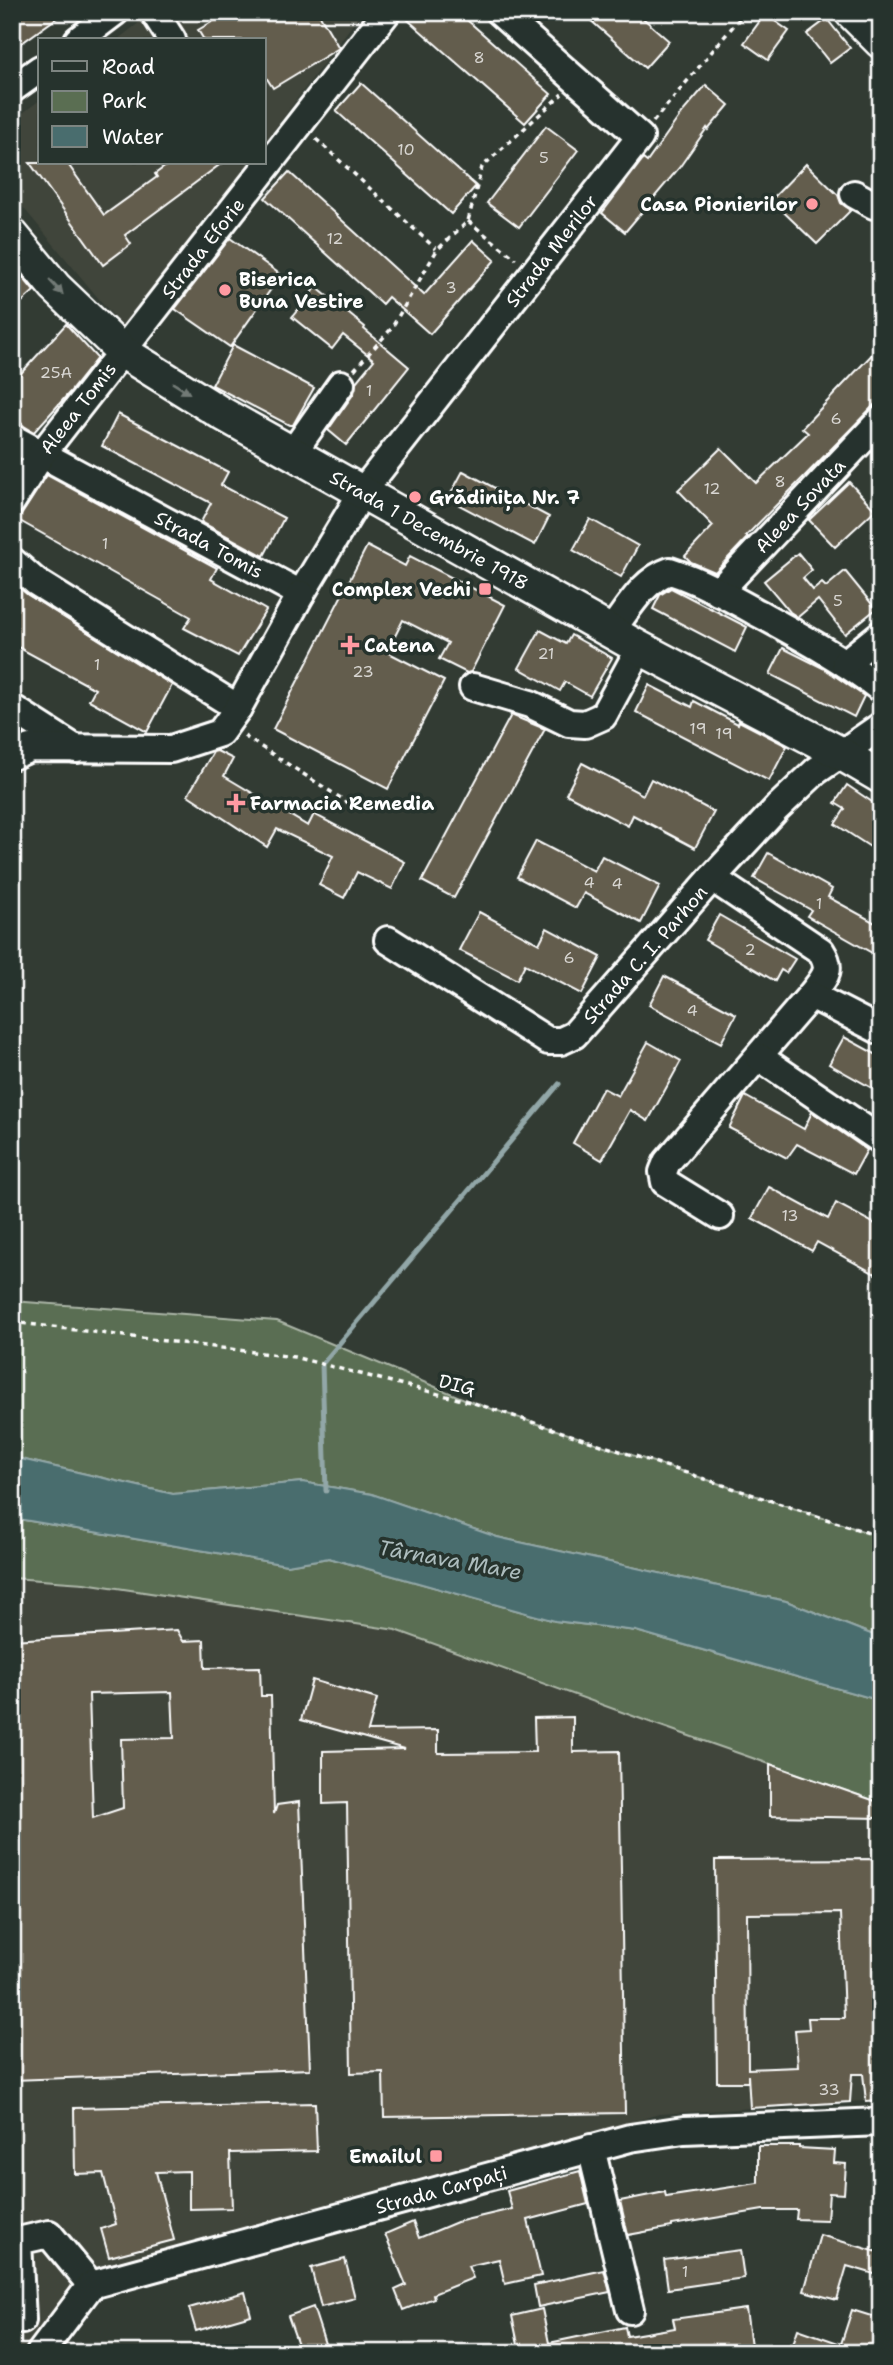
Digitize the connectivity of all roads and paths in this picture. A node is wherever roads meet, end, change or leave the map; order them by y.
1 (115, 12) edge
2 (154, 12) edge
3 (387, 12) edge
4 (499, 12) edge
5 (745, 12) edge
6 (851, 12) edge
7 (81, 38) edge
8 (171, 38) edge
9 (881, 41) edge
10 (577, 81) junction
11 (301, 125) junction
12 (640, 136) junction
13 (266, 158) edge
14 (255, 169) edge
15 (854, 194) dead end
16 (881, 204) edge
17 (468, 221) junction
18 (12, 235) edge
19 (437, 250) junction
20 (534, 273) junction
21 (124, 352) junction
22 (341, 384) joint
23 (881, 419) edge
24 (12, 438) edge
25 (293, 452) junction
26 (41, 455) junction
27 (363, 491) junction
28 (12, 500) edge
29 (12, 561) edge
30 (718, 592) junction
31 (301, 594) junction
32 (611, 631) junction
33 (881, 634) edge
34 (640, 648) junction
35 (845, 663) junction
36 (473, 687) dead end
37 (881, 690) edge
38 (12, 708) edge
39 (231, 716) junction
40 (881, 726) edge
41 (76, 749) junction
42 (840, 753) junction
43 (12, 756) edge
44 (881, 777) edge
45 (362, 811) dead end
46 (712, 878) junction
47 (388, 940) dead end
48 (811, 995) junction
49 (881, 1031) edge
50 (759, 1057) junction
51 (881, 1140) edge
52 (720, 1216) dead end
53 (12, 1322) edge
54 (881, 1537) edge
55 (881, 2122) edge
56 (591, 2148) junction
57 (91, 2286) junction
58 (630, 2310) dead end
59 (22, 2320) dead end
60 (40, 2353) edge

1 - 7 street
2 - 8 street
3 - 11 street, Strada Eforie
4 - 10 street
5 - 12 path
6 - 9 main road
10 - 12 street
10 - 17 path
11 - 13 street, Strada Eforie
11 - 19 path
12 - 20 street, Strada Merilor
14 - 21 street, Strada Eforie
15 - 16 street
17 - 19 path
17 - 20 path
18 -> 21 main road, Strada 1 Decembrie 1918
19 - 22 path
20 - 27 street, Strada Merilor
21 -> 25 main road, Strada 1 Decembrie 1918
21 - 26 street, Aleea Tomis
22 - 25 street
23 - 30 street, Aleea Sovata
24 - 26 street, Strada Tomis
25 - 27 main road, Strada 1 Decembrie 1918
26 - 28 street, Aleea Tomis
26 - 31 street, Strada Tomis
27 - 31 street
27 - 32 main road, Strada 1 Decembrie 1918
29 - 39 street
30 - 32 street
30 - 35 street
31 - 39 street
32 - 34 main road, Strada 1 Decembrie 1918
33 - 35 street
34 - 36 street
34 - 42 main road, Strada 1 Decembrie 1918
35 - 37 street
38 - 41 street
39 - 41 street
39 - 45 path
40 - 42 street, Strada C. I. Parhon
41 - 43 street
42 - 44 main road, Strada 1 Decembrie 1918
42 - 46 street, Strada C. I. Parhon
46 - 47 street, Strada C. I. Parhon
46 - 48 street
48 - 49 street
48 - 50 street
50 - 51 street
50 - 52 street
53 - 54 path, DIG
55 - 56 street, Strada Carpați
56 - 57 street, Strada Carpați
56 - 58 street
57 - 59 street
57 - 60 street

